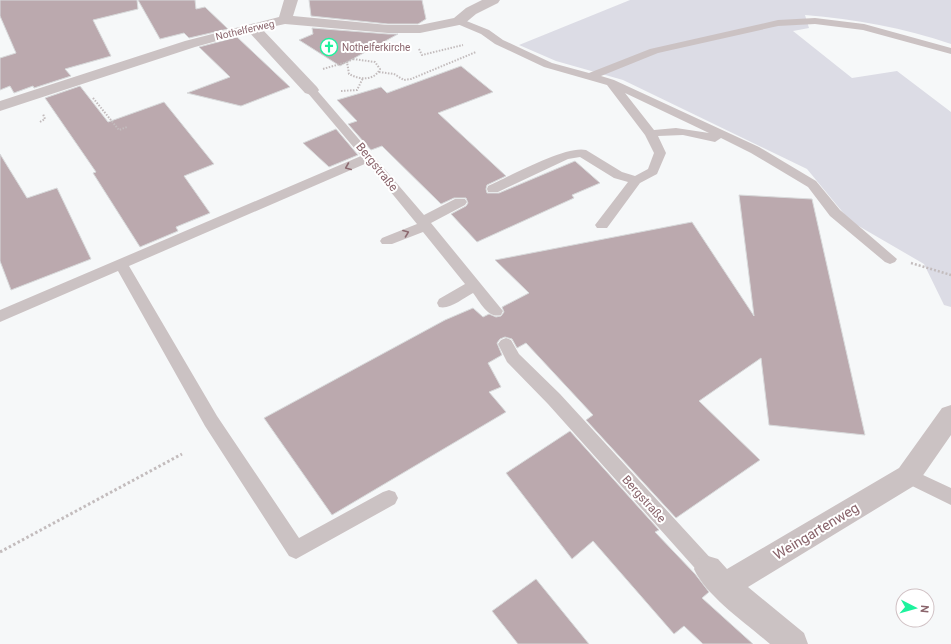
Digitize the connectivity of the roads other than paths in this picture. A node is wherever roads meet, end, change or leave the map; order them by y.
1 (291, 0) edge
2 (493, 0) edge
3 (286, 20) junction
4 (459, 21) junction
5 (252, 27) junction
6 (951, 51) edge
7 (590, 76) junction
8 (610, 82) junction
9 (311, 90) joint
10 (0, 106) edge
11 (651, 134) junction
12 (741, 143) junction
13 (369, 158) junction
14 (636, 180) junction
15 (493, 189) dead end
16 (460, 202) dead end
17 (423, 224) junction
18 (602, 226) dead end
19 (387, 241) dead end
20 (890, 260) road end
21 (121, 264) junction
22 (474, 285) junction
23 (444, 303) dead end
24 (496, 311) dead end
25 (0, 316) edge
26 (506, 344) dead end
27 (951, 415) edge
28 (908, 476) junction
29 (951, 497) edge
30 (389, 498) dead end
31 (716, 578) junction
32 (793, 644) edge

1 - 3 street
2 - 4 street, Nothelferweg
3 - 4 street, Nothelferweg
3 - 5 street, Nothelferweg
4 - 7 lane
5 - 9 street, Bergstraße
5 - 10 street, Nothelferweg
6 - 7 lane
7 - 8 lane
8 - 11 lane
8 - 12 lane
9 - 13 lane, Bergstraße
11 - 12 lane
11 - 14 lane
12 - 20 lane
13 - 17 lane, Bergstraße
13 -> 21 lane
14 - 15 lane
14 - 18 lane
16 - 17 lane
19 -> 17 lane
17 - 22 lane, Bergstraße
21 - 25 lane
21 - 30 lane
22 - 23 lane
22 - 24 lane, Bergstraße
26 - 31 lane, Bergstraße
27 - 28 street, Weingartenweg
28 - 29 lane
28 - 31 street, Weingartenweg
31 - 32 street, Bergstraße

